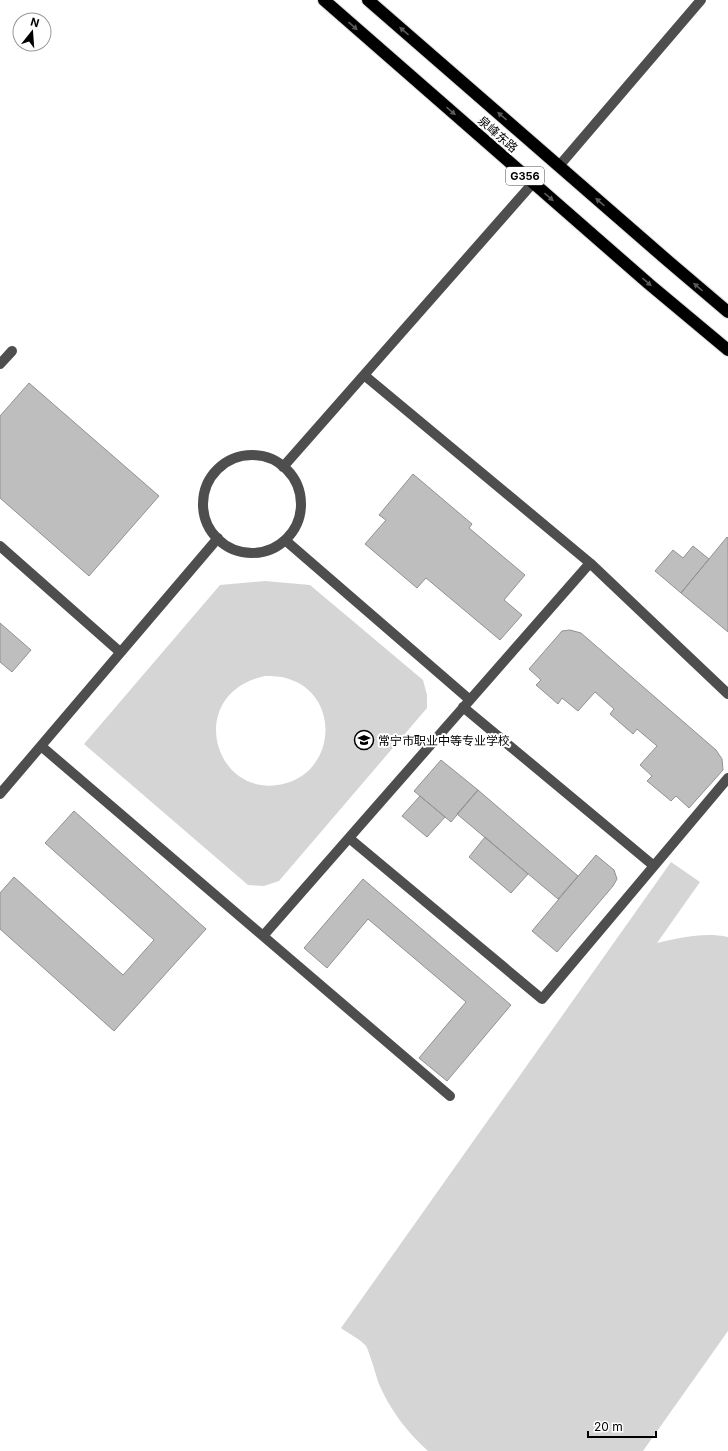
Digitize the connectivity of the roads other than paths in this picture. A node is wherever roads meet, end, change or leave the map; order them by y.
1 (324, 0) edge
2 (368, 0) edge
3 (701, 0) edge
4 (559, 166) junction
5 (533, 183) junction
6 (728, 312) edge
7 (728, 350) edge
8 (12, 351) dead end
9 (0, 364) edge
10 (364, 375) junction
11 (283, 467) junction
12 (218, 538) junction
13 (285, 540) junction
14 (0, 546) edge
15 (590, 563) junction
16 (120, 652) junction
17 (728, 694) edge
18 (467, 703) junction
19 (41, 746) junction
20 (728, 778) edge
21 (0, 794) edge
22 (349, 838) junction
23 (654, 866) junction
24 (263, 936) junction
25 (450, 1096) dead end

1 -> 5 highway, 泉峰东路 / G356
4 -> 2 highway, 泉峰东路 / G356
3 - 4 street
6 -> 4 highway, 泉峰东路 / G356
5 -> 7 highway, 泉峰东路 / G356
5 - 10 street
8 - 9 street
10 - 11 street
10 - 15 street
11 - 12 street
11 - 13 street
12 - 13 street
12 - 16 street
13 - 18 street
14 - 16 street
15 - 17 street
15 - 18 street
16 - 19 street
18 - 22 street
18 - 23 street
19 - 21 street
19 - 24 street
20 - 23 street
22 - 23 street
22 - 24 street
24 - 25 street

